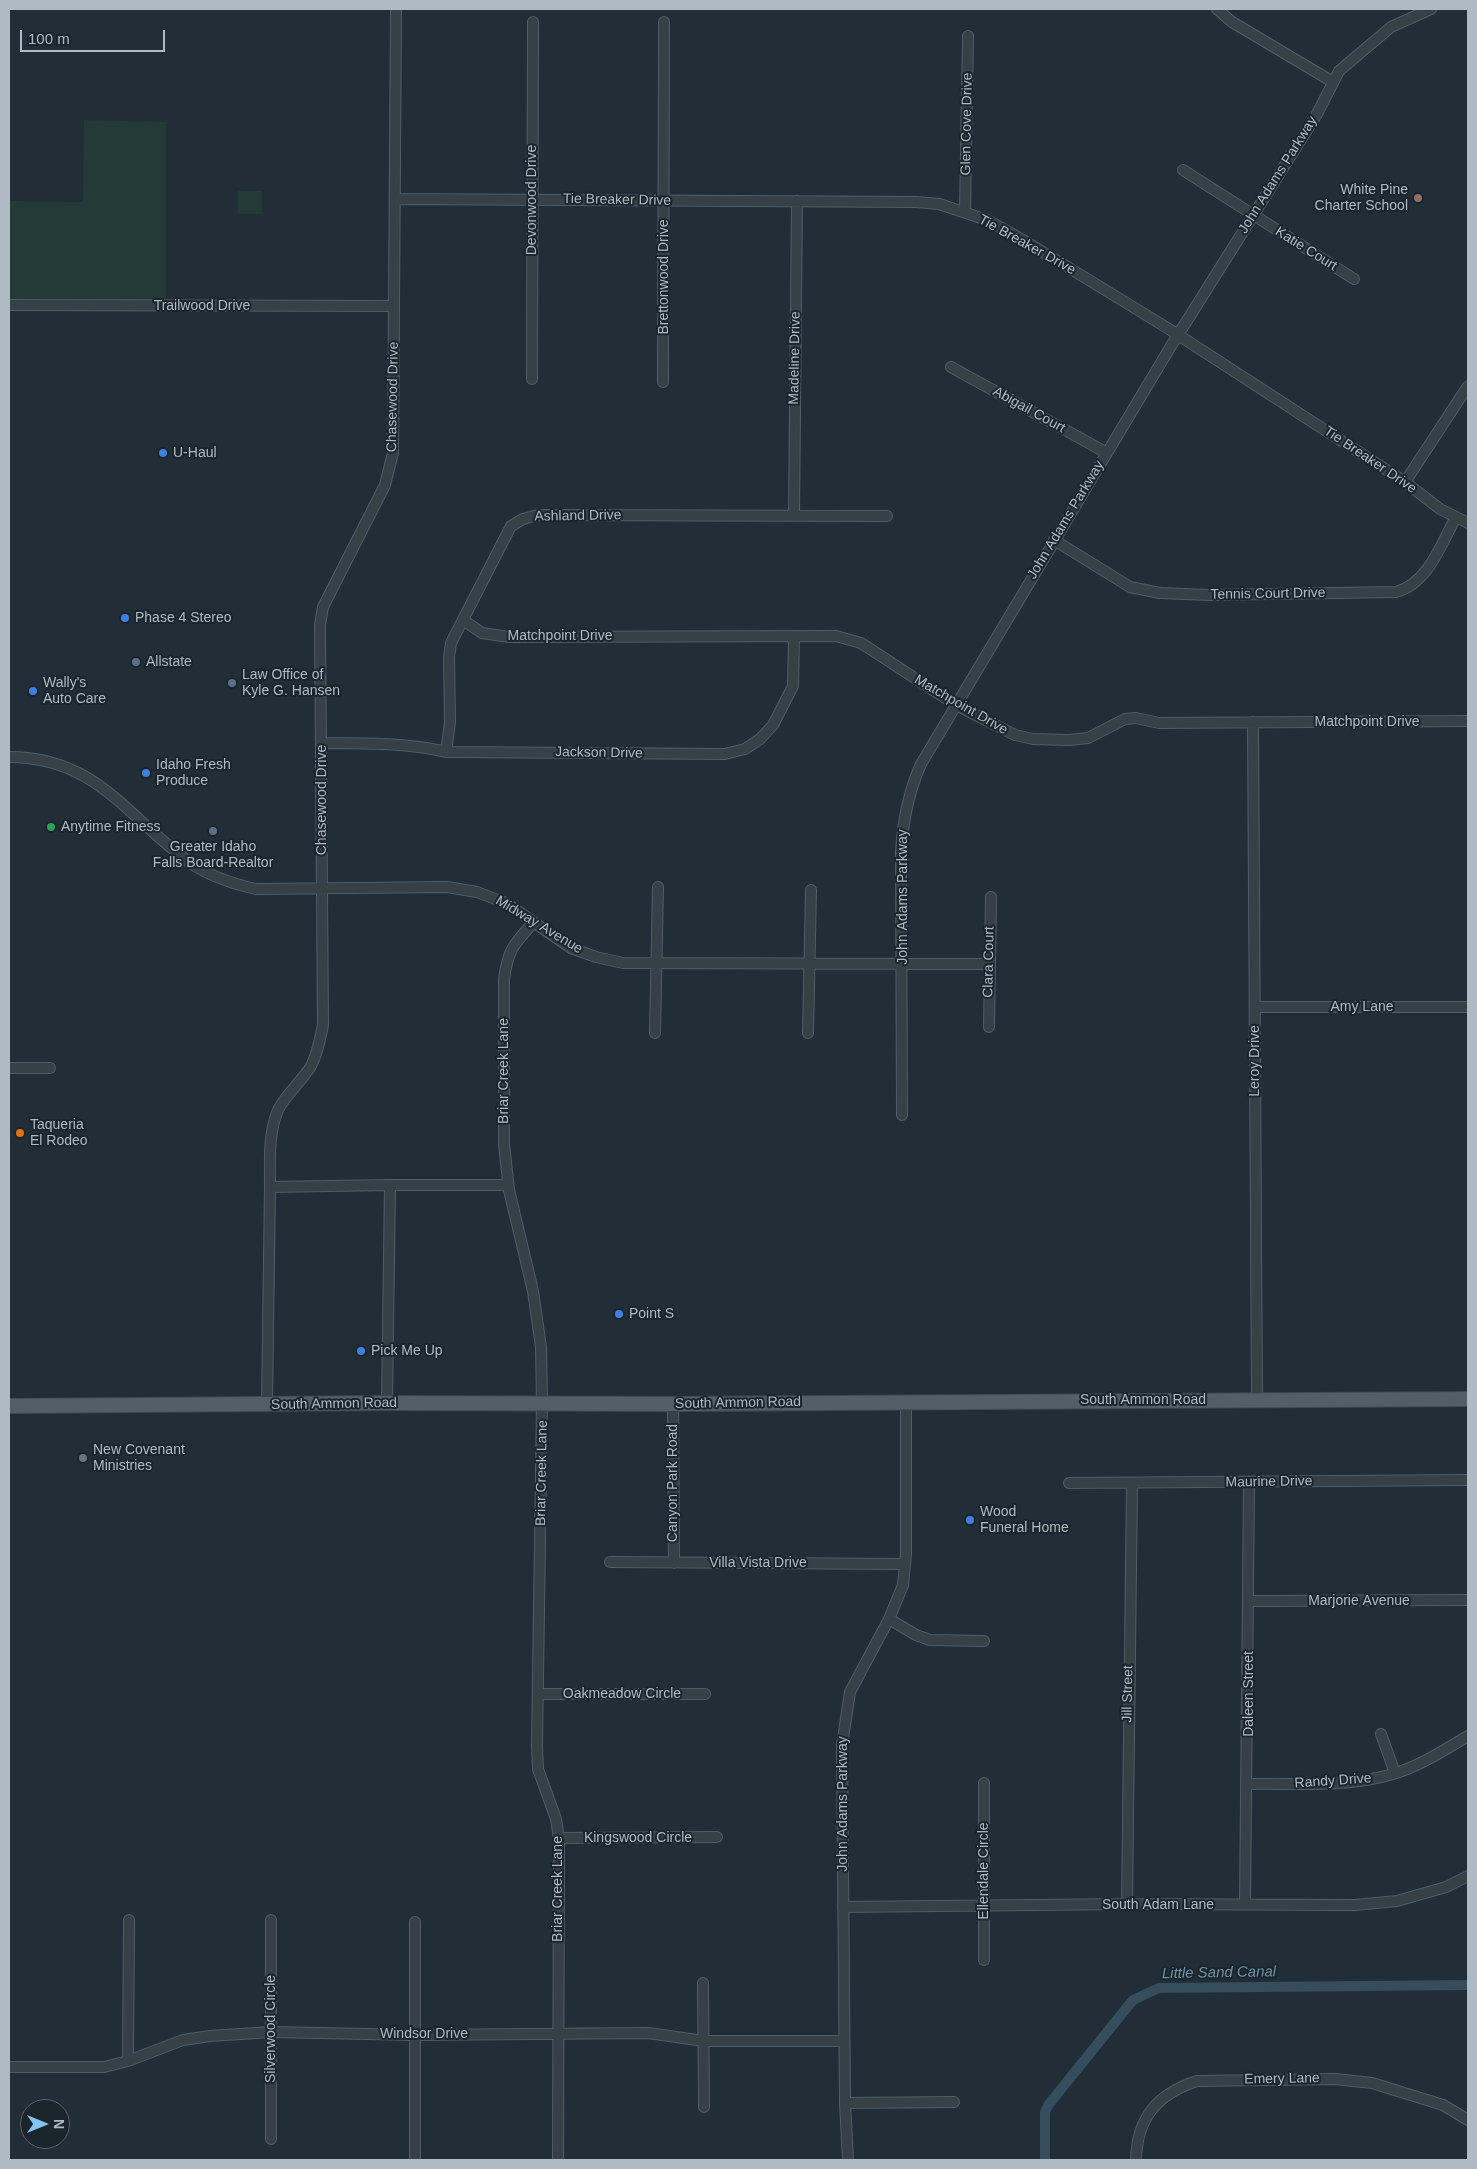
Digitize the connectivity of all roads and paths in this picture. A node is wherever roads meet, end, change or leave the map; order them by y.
1 (396, 9) edge
2 (1217, 9) edge
3 (1431, 9) edge
4 (533, 22) dead end
5 (664, 22) dead end
6 (968, 36) dead end
7 (1333, 82) junction
8 (1183, 170) dead end
9 (395, 199) junction
10 (533, 199) junction
11 (664, 201) junction
12 (797, 201) junction
13 (965, 212) junction
14 (1252, 215) junction
15 (1354, 279) dead end
16 (9, 305) edge
17 (394, 306) junction
18 (1178, 335) junction
19 (951, 367) dead end
20 (532, 378) dead end
21 (663, 382) dead end
22 (1468, 386) edge
23 (1107, 453) junction
24 (1405, 482) junction
25 (794, 515) junction
26 (887, 516) dead end
27 (1456, 517) junction
28 (1468, 523) edge
29 (1054, 540) junction
30 (463, 620) junction
31 (794, 636) junction
32 (956, 705) junction
33 (1253, 722) junction
34 (1468, 722) edge
35 (322, 743) junction
36 (446, 752) junction
37 (9, 758) edge
38 (658, 887) dead end
39 (323, 888) junction
40 (811, 890) dead end
41 (991, 897) dead end
42 (534, 922) junction
43 (656, 963) junction
44 (810, 964) junction
45 (902, 964) junction
46 (989, 964) junction
47 (1255, 1007) junction
48 (1468, 1007) edge
49 (988, 1027) dead end
50 (655, 1033) dead end
51 (808, 1033) dead end
52 (9, 1068) edge
53 (50, 1068) dead end
54 (902, 1116) dead end
55 (508, 1185) junction
56 (390, 1186) junction
57 (270, 1187) junction
58 (1257, 1399) junction
59 (1468, 1399) edge
60 (906, 1401) junction
61 (387, 1403) junction
62 (542, 1403) junction
63 (267, 1404) junction
64 (673, 1404) junction
65 (9, 1406) edge
66 (1468, 1480) edge
67 (1069, 1483) dead end
68 (1249, 1483) junction
69 (1132, 1484) junction
70 (610, 1562) dead end
71 (674, 1562) junction
72 (905, 1564) junction
73 (1468, 1600) edge
74 (1249, 1601) junction
75 (889, 1619) junction
76 (984, 1641) dead end
77 (539, 1694) junction
78 (705, 1694) dead end
79 (1381, 1734) dead end
80 (1468, 1736) edge
81 (1395, 1774) junction
82 (984, 1783) dead end
83 (1248, 1784) junction
84 (717, 1837) dead end
85 (559, 1838) junction
86 (1468, 1876) edge
87 (1127, 1904) junction
88 (1245, 1905) junction
89 (984, 1906) junction
90 (844, 1907) junction
91 (129, 1920) dead end
92 (270, 1920) dead end
93 (415, 1922) dead end
94 (984, 1960) dead end
95 (703, 1983) dead end
96 (271, 2032) junction
97 (558, 2033) junction
98 (415, 2035) junction
99 (704, 2041) junction
100 (844, 2041) junction
101 (128, 2060) junction
102 (9, 2067) edge
103 (954, 2102) dead end
104 (845, 2103) junction
105 (704, 2107) dead end
106 (1468, 2120) edge
107 (272, 2139) dead end
108 (415, 2160) edge
109 (558, 2160) edge
110 (848, 2160) edge
111 (1136, 2160) edge

1 - 9 street, Chasewood Drive
2 - 7 street
3 - 7 street, John Adams Parkway
4 - 10 street, Devonwood Drive
5 - 11 street, Brettonwood Drive
6 - 13 street, Glen Cove Drive
7 - 14 street, John Adams Parkway
8 - 14 street, Katie Court
9 - 10 street, Tie Breaker Drive
9 - 17 street, Chasewood Drive
10 - 11 street, Tie Breaker Drive
10 - 20 street, Devonwood Drive
11 - 12 street, Tie Breaker Drive
11 - 21 street, Brettonwood Drive
12 - 13 street, Tie Breaker Drive
12 - 25 street, Madeline Drive
13 - 18 street, Tie Breaker Drive
14 - 15 street, Katie Court
14 - 18 street, John Adams Parkway
16 - 17 street, Trailwood Drive
17 - 35 street, Chasewood Drive
18 - 23 street, John Adams Parkway
18 - 24 street, Tie Breaker Drive
19 - 23 street, Abigail Court
22 - 24 street
23 - 29 street, John Adams Parkway
24 - 27 street, Tie Breaker Drive
25 - 26 street, Ashland Drive
25 - 30 street, Ashland Drive
27 - 28 street, Tie Breaker Drive
27 - 29 street, Tennis Court Drive
29 - 32 street, John Adams Parkway
30 - 31 street, Matchpoint Drive
30 - 36 street, Ashland Drive
31 - 32 street, Matchpoint Drive
31 - 36 street, Jackson Drive
32 - 33 street, Matchpoint Drive
32 - 45 street, John Adams Parkway
33 - 34 street, Matchpoint Drive
33 - 47 street, Leroy Drive
35 - 36 street, Jackson Drive
35 - 39 street, Chasewood Drive
37 - 39 street, Midway Avenue
38 - 43 street
39 - 42 street, Midway Avenue
39 - 57 street, Chasewood Drive
40 - 44 street
41 - 46 street, Clara Court
42 - 43 street, Midway Avenue
42 - 55 street, Briar Creek Lane
43 - 44 street, Midway Avenue
43 - 50 street
44 - 45 street, Midway Avenue
44 - 51 street
45 - 46 street, Midway Avenue
45 - 54 street, John Adams Parkway
46 - 49 street, Clara Court
47 - 48 street, Amy Lane
47 - 58 street, Leroy Drive
52 - 53 street
55 - 56 street
55 - 62 street, Briar Creek Lane
56 - 57 street
56 - 61 street
57 - 63 street, Chasewood Drive
58 - 59 main road, South Ammon Road
58 - 60 main road, South Ammon Road
60 - 64 main road, South Ammon Road
60 - 72 street, John Adams Parkway
61 - 62 main road, South Ammon Road
61 - 63 main road, South Ammon Road
62 - 64 main road, South Ammon Road
62 - 77 street, Briar Creek Lane
63 - 65 main road, South Ammon Road
64 - 71 street, Canyon Park Road
66 - 68 street, Maurine Drive
67 - 69 street, Maurine Drive
68 - 69 street, Maurine Drive
68 - 74 street, Daleen Street
69 - 87 street, Jill Street
70 - 71 street, Villa Vista Drive
71 - 72 street, Villa Vista Drive
72 - 75 street, John Adams Parkway
73 - 74 street, Marjorie Avenue
74 - 83 street, Daleen Street
75 - 76 street
75 - 90 street, John Adams Parkway
77 - 78 street, Oakmeadow Circle
77 - 85 street, Briar Creek Lane
79 - 81 street
80 - 81 street, Randy Drive
81 - 83 street, Randy Drive
82 - 89 street, Ellendale Circle
83 - 88 street, Daleen Street
84 - 85 street, Kingswood Circle
85 - 97 street, Briar Creek Lane
86 - 88 street, South Adam Lane
87 - 88 street, South Adam Lane
87 - 89 street, South Adam Lane
89 - 90 street, South Adam Lane
89 - 94 street, Ellendale Circle
90 - 100 street, John Adams Parkway
91 - 101 street
92 - 96 street, Silverwood Circle
93 - 98 street
95 - 99 street
96 - 98 street, Windsor Drive
96 - 101 street, Windsor Drive
96 - 107 street, Silverwood Circle
97 - 98 street, Windsor Drive
97 - 99 street, Windsor Drive
97 - 109 street, Briar Creek Lane
98 - 108 street
99 - 100 street, Windsor Drive
99 - 105 street
100 - 104 street, John Adams Parkway
101 - 102 street, Windsor Drive
103 - 104 street
104 - 110 street, John Adams Parkway
106 - 111 street, Emery Lane

